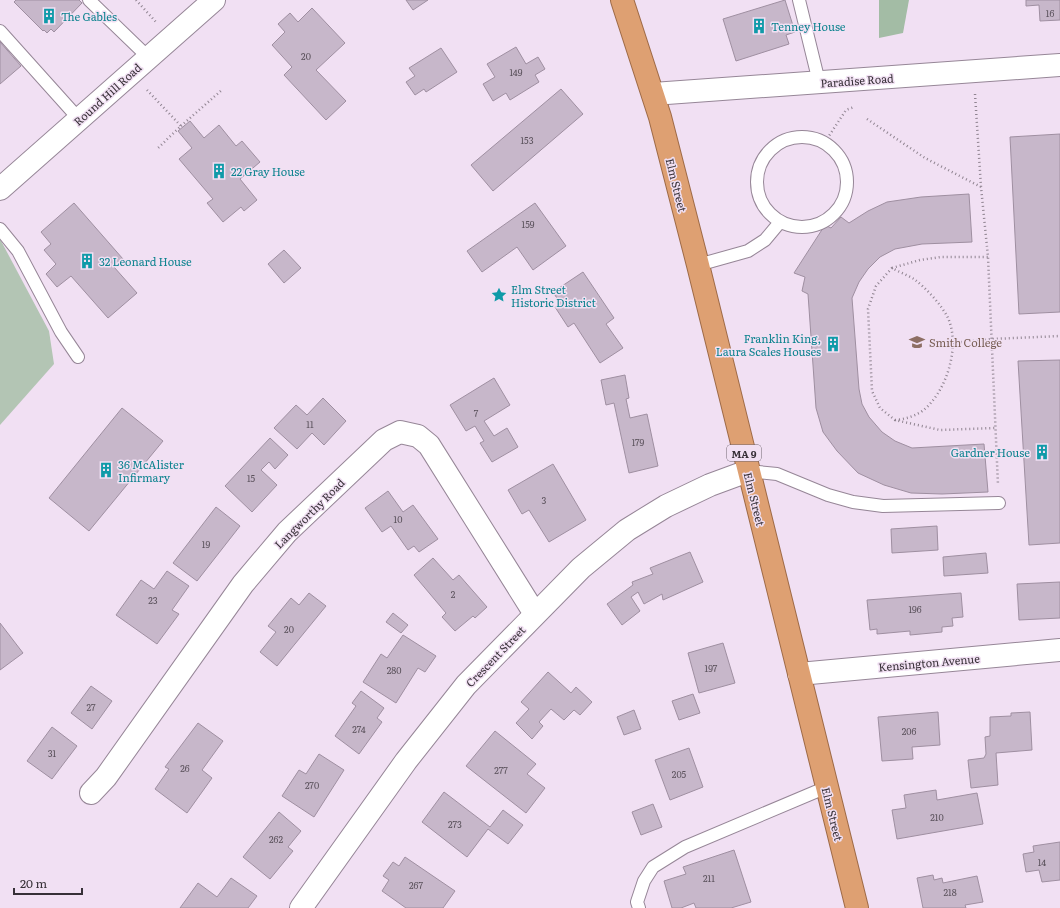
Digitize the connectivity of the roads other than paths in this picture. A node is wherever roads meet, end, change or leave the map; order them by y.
1 (89, 0) edge
2 (214, 0) edge
3 (622, 0) edge
4 (799, 0) edge
5 (0, 31) edge
6 (148, 57) junction
7 (1060, 65) edge
8 (819, 82) junction
9 (653, 94) junction
10 (79, 119) junction
11 (0, 189) edge
12 (780, 222) junction
13 (0, 229) edge
14 (698, 265) junction
15 (78, 357) dead end
16 (748, 471) junction
17 (999, 503) road end
18 (535, 614) junction
19 (1060, 650) edge
20 (798, 674) junction
21 (827, 787) junction
22 (91, 793) dead end
23 (302, 908) edge
24 (639, 908) edge
25 (857, 908) edge

1 - 6 lane
2 - 6 street, Round Hill Road
3 - 9 highway, Elm Street / MA 9
4 - 8 lane
5 - 10 lane
6 - 10 street, Round Hill Road
7 - 8 street, Paradise Road
8 - 9 street, Paradise Road
9 - 14 highway, Elm Street / MA 9
10 - 11 street, Round Hill Road
12 - 12 lane
12 - 14 lane
13 - 15 lane
14 - 16 highway, Elm Street / MA 9
16 - 17 lane
16 - 18 street, Crescent Street
16 - 20 highway, Elm Street / MA 9
18 - 22 street, Langworthy Road
18 - 23 street, Crescent Street
19 - 20 street, Kensington Avenue
20 - 21 highway, Elm Street / MA 9
21 - 24 lane
21 - 25 highway, Elm Street / MA 9

